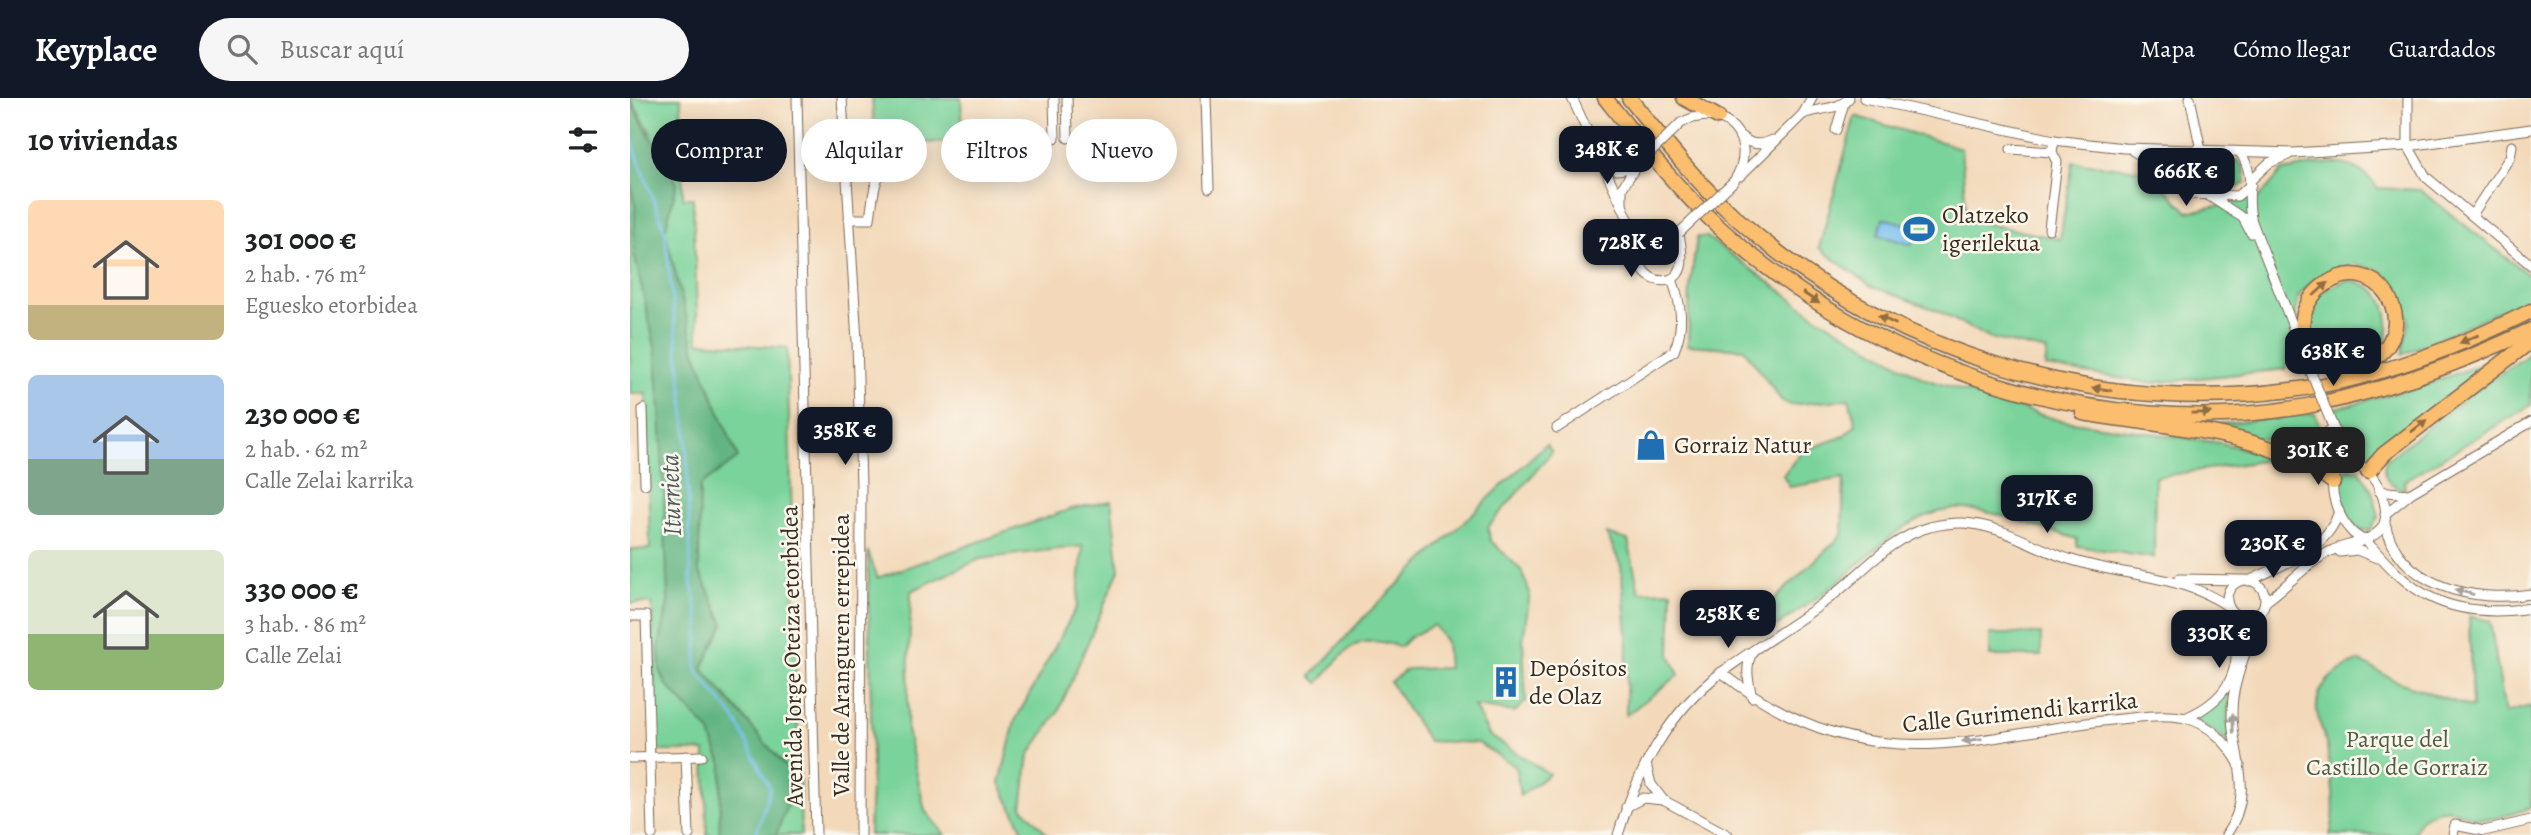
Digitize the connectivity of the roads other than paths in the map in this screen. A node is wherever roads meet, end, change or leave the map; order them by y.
1 (797, 98) edge
2 (842, 98) edge
3 (1054, 98) edge
4 (1067, 98) edge
5 (1206, 98) edge
6 (1572, 98) edge
7 (1596, 98) edge
8 (1605, 98) edge
9 (1629, 98) edge
10 (1684, 98) edge
11 (1812, 98) edge
12 (1820, 98) edge
13 (1864, 98) edge
14 (2190, 98) edge
15 (2407, 98) edge
16 (1847, 101) edge
17 (1832, 106) junction
18 (1803, 114) junction
19 (1718, 117) junction
20 (1068, 119) edge
21 (2531, 129) edge
22 (1738, 133) junction
23 (1055, 138) dead end
24 (1778, 138) junction
25 (2054, 140) junction
26 (2408, 146) junction
27 (2512, 146) dead end
28 (2124, 148) junction
29 (2011, 149) dead end
30 (2201, 150) junction
31 (2186, 151) junction
32 (2052, 152) junction
33 (2240, 152) junction
34 (1598, 153) junction
35 (2293, 153) junction
36 (1634, 168) junction
37 (1734, 181) junction
38 (877, 182) edge
39 (2251, 182) junction
40 (2176, 184) junction
41 (1209, 188) dead end
42 (2209, 196) junction
43 (1624, 214) junction
44 (2472, 215) junction
45 (849, 219) junction
46 (1631, 225) junction
47 (2049, 229) dead end
48 (1679, 233) junction
49 (2531, 265) edge
50 (1773, 272) junction
51 (1672, 279) junction
52 (2531, 311) edge
53 (2531, 330) edge
54 (2531, 341) edge
55 (2302, 350) junction
56 (1920, 358) junction
57 (2306, 366) junction
58 (2149, 394) junction
59 (643, 409) dead end
60 (2328, 422) junction
61 (2531, 422) edge
62 (1557, 428) dead end
63 (2355, 462) junction
64 (2337, 467) junction
65 (2368, 472) junction
66 (2333, 482) junction
67 (645, 484) dead end
68 (2379, 491) junction
69 (2411, 493) junction
70 (2339, 511) junction
71 (2385, 518) junction
72 (2363, 538) junction
73 (2325, 555) junction
74 (2387, 565) junction
75 (2162, 580) junction
76 (2247, 581) junction
77 (2531, 594) edge
78 (2265, 602) junction
79 (2531, 608) edge
80 (2231, 610) junction
81 (2258, 614) junction
82 (630, 616) edge
83 (1752, 652) junction
84 (1721, 673) junction
85 (1752, 697) junction
86 (2185, 718) junction
87 (686, 756) junction
88 (702, 756) dead end
89 (630, 758) edge
90 (650, 758) junction
91 (1646, 764) junction
92 (2240, 765) junction
93 (1663, 800) junction
94 (1626, 807) junction
95 (2531, 820) edge
96 (815, 831) edge
97 (652, 835) edge
98 (689, 835) edge
99 (860, 835) edge
100 (1618, 835) edge
101 (1728, 835) edge
102 (2226, 835) edge
103 (2453, 835) edge

1 - 96 street, Avenida Jorge Oteiza etorbidea
2 - 45 street, Valle de Aranguren errepidea
3 - 23 street
4 - 20 street
5 - 41 street
6 - 34 street
7 - 50 highway
8 - 50 highway
58 -> 9 highway
10 - 19 highway
11 - 18 street
12 - 17 street
13 - 25 street
14 - 30 street
15 - 26 street
16 - 17 street
16 - 17 street
17 - 18 street
18 - 24 street
19 - 22 street
19 - 36 street, bridge
21 - 26 street
22 - 24 street
22 - 37 street
24 - 37 street
25 - 28 street
25 - 32 street
26 - 35 street
26 - 44 street
27 - 44 street
28 - 31 street
28 - 40 street
29 - 32 street
30 - 31 street
30 - 33 street
31 - 40 street
32 - 47 street
33 - 35 street
33 - 39 street
34 - 36 street
34 - 43 street
35 - 39 street
36 - 43 street
37 - 48 street, bridge
38 - 45 street
39 - 42 street
39 - 55 street
40 - 42 street
42 - 57 street
43 - 46 street
44 - 49 street
45 - 99 street, Valle de Aranguren errepidea
46 - 48 street
46 - 51 street
48 - 51 street
50 -> 56 highway
51 - 62 street
52 -> 58 highway
56 -> 53 highway
65 -> 54 highway
55 - 57 street
55 -> 58 highway
56 - 66 highway
57 - 60 street, bridge
59 - 67 street
60 - 63 street
60 - 64 street
61 - 69 street
63 - 64 street
63 - 65 street
64 - 66 street
65 - 68 street
66 - 70 street
68 - 69 street
68 - 71 street
69 - 71 street
70 - 72 street
70 - 76 street
71 - 72 street
77 -> 71 street
72 - 73 street
72 - 74 street
73 - 74 street
73 - 78 street
74 - 79 street
75 - 76 street
75 - 80 street
75 - 83 street
76 - 78 street
76 - 80 street
78 - 81 street
80 - 81 street
80 - 86 street
92 -> 81 street
82 - 90 street
83 - 84 street
83 - 85 street
84 - 85 street, Calle Gurimendi karrika
84 - 91 street
86 -> 85 street, Calle Gurimendi karrika
86 - 92 street, Calle Gurimendi karrika
87 - 88 street
87 - 90 street
87 - 98 street
89 - 90 street
90 - 97 street
91 - 93 street
91 - 94 street
92 - 102 street
93 - 94 street
93 - 101 street
94 - 100 street
95 - 103 street

